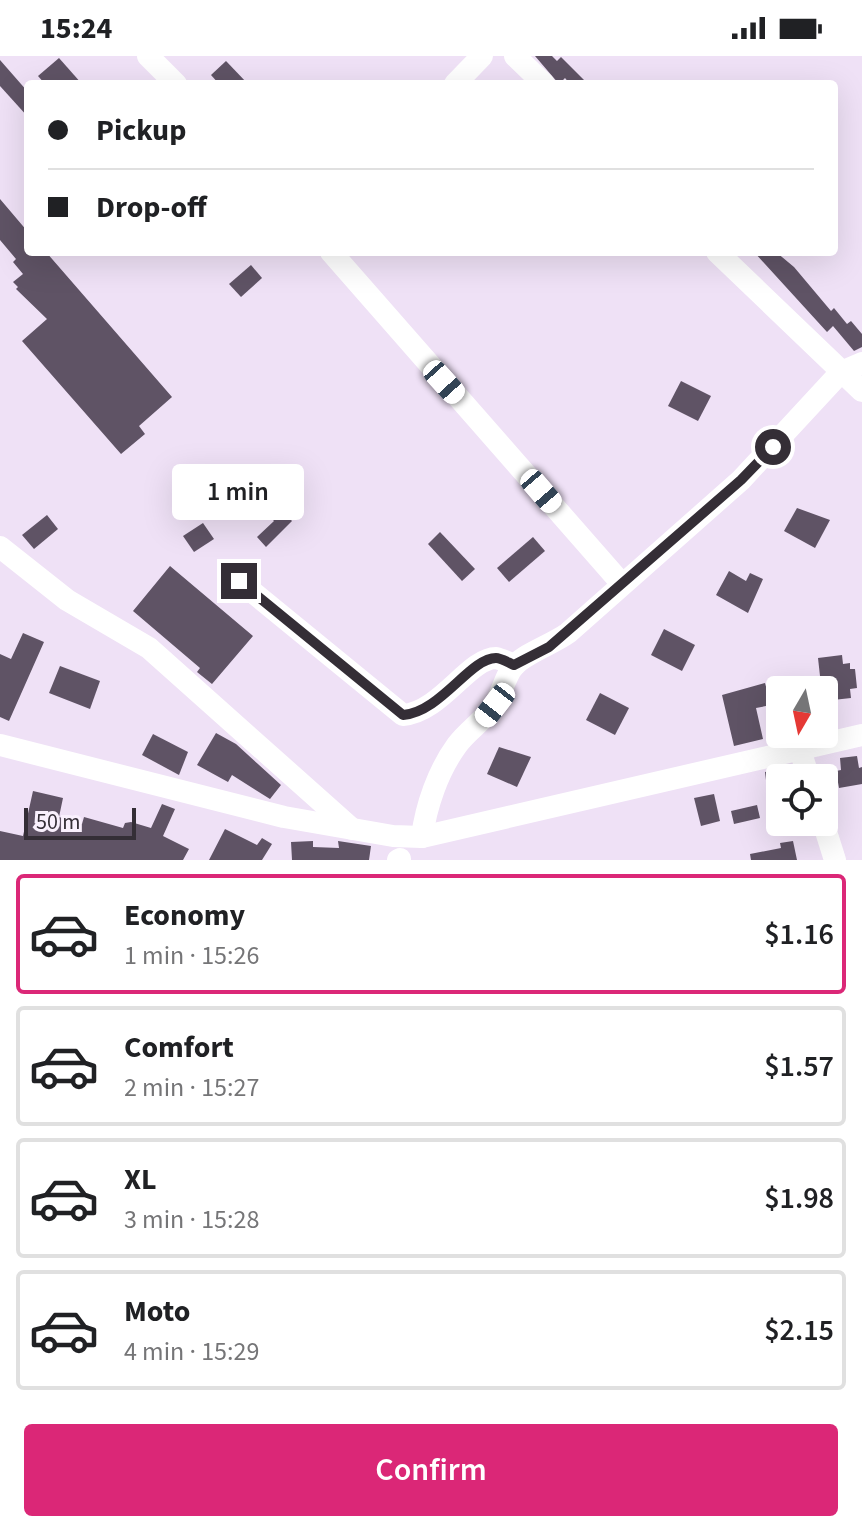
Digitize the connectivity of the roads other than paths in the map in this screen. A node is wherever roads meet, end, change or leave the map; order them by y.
1 (148, 56) edge
2 (482, 56) edge
3 (515, 56) edge
4 (172, 80) edge
5 (459, 80) edge
6 (540, 80) edge
7 (335, 256) edge
8 (722, 256) edge
9 (852, 368) edge
10 (862, 391) edge
11 (0, 547) edge
12 (239, 581) dead end
13 (622, 584) junction
14 (514, 665) junction
15 (862, 735) edge
16 (838, 740) edge
17 (0, 745) edge
18 (795, 748) edge
19 (352, 829) junction
20 (827, 836) edge
21 (422, 837) junction
22 (835, 860) edge

1 - 4 street
2 - 5 street
3 - 6 street
7 - 13 street
8 - 9 street
9 - 10 street
9 - 13 street
11 - 19 street
12 - 14 street
13 - 14 street
14 - 21 street
15 - 16 street
17 - 19 street
18 - 21 street
19 - 21 street
20 - 22 street

